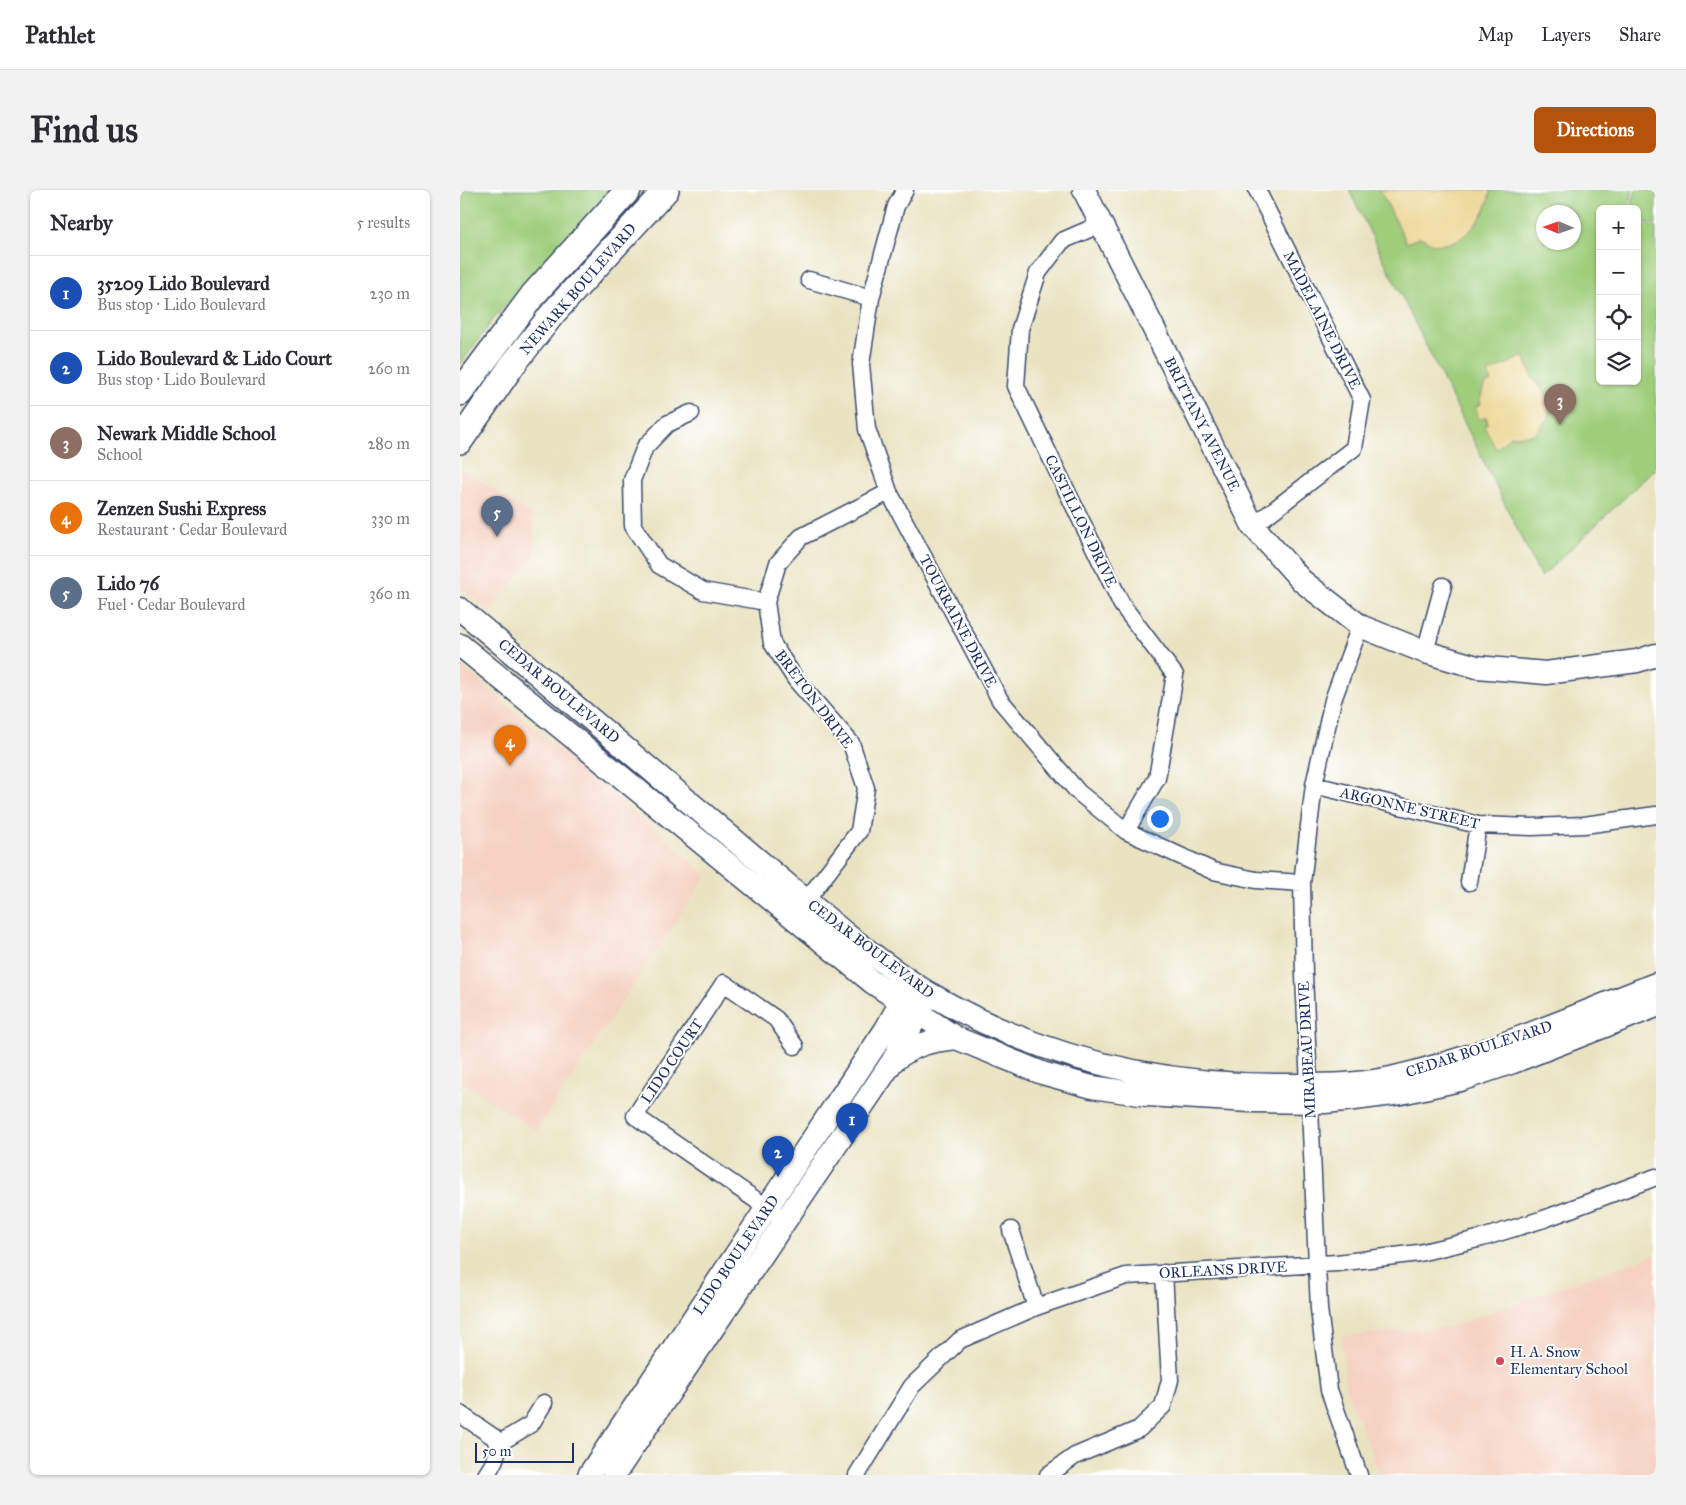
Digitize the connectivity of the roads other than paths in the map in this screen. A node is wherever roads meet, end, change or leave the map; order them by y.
1 (628, 190) edge
2 (666, 190) edge
3 (905, 190) edge
4 (1084, 190) edge
5 (1257, 190) edge
6 (1100, 224) junction
7 (810, 280) dead end
8 (870, 298) junction
9 (460, 393) edge
10 (691, 412) dead end
11 (460, 441) edge
12 (889, 492) junction
13 (1253, 526) junction
14 (1443, 586) dead end
15 (766, 602) junction
16 (460, 609) edge
17 (1360, 626) junction
18 (460, 645) edge
19 (1425, 652) junction
20 (1656, 654) edge
21 (1314, 785) junction
22 (1656, 815) edge
23 (1478, 825) junction
24 (1126, 832) junction
25 (1469, 882) dead end
26 (1302, 883) junction
27 (800, 909) junction
28 (859, 972) junction
29 (1656, 984) edge
30 (915, 998) junction
31 (1656, 1006) edge
32 (886, 1029) junction
33 (956, 1038) junction
34 (795, 1046) dead end
35 (892, 1062) junction
36 (1309, 1093) junction
37 (1656, 1178) edge
38 (776, 1214) junction
39 (1010, 1230) dead end
40 (1317, 1265) junction
41 (1164, 1273) junction
42 (1036, 1307) junction
43 (544, 1403) dead end
44 (460, 1414) edge
45 (498, 1444) junction
46 (486, 1475) edge
47 (589, 1475) edge
48 (614, 1475) edge
49 (857, 1475) edge
50 (1048, 1475) edge
51 (1359, 1475) edge

1 - 9 main road, NEWARK BOULEVARD
2 - 11 main road, NEWARK BOULEVARD
3 - 8 street, TOURRAINE DRIVE
4 - 6 street, BRITTANY AVENUE
5 - 13 street, MADELAINE DRIVE
6 - 13 street, BRITTANY AVENUE
6 - 24 street, CASTILLON DRIVE
7 - 8 street
8 - 12 street, TOURRAINE DRIVE
10 - 15 street
12 - 15 street, BRETON DRIVE
12 - 24 street, TOURRAINE DRIVE
13 - 17 street, BRITTANY AVENUE
14 - 19 street
15 - 27 street, BRETON DRIVE
16 - 27 street, CEDAR BOULEVARD
17 - 19 street, BRITTANY AVENUE
17 - 21 street, MIRABEAU DRIVE
18 - 27 street, CEDAR BOULEVARD
19 - 20 street, BRITTANY AVENUE
21 - 23 street, ARGONNE STREET
21 - 26 street, MIRABEAU DRIVE
22 - 23 street, ARGONNE STREET
23 - 25 street
24 - 26 street, TOURRAINE DRIVE
26 - 36 street, MIRABEAU DRIVE
27 - 28 street, CEDAR BOULEVARD
27 - 30 street, CEDAR BOULEVARD
28 - 30 street, CEDAR BOULEVARD
28 - 32 street
29 - 36 street, CEDAR BOULEVARD
30 - 32 street, LIDO BOULEVARD
30 - 33 street, CEDAR BOULEVARD
30 - 35 street, LIDO BOULEVARD
30 - 36 street, CEDAR BOULEVARD
31 - 36 street, CEDAR BOULEVARD
32 - 38 street, LIDO BOULEVARD
33 - 35 street
33 - 36 street, CEDAR BOULEVARD
34 - 38 street, LIDO COURT
35 - 38 street, LIDO BOULEVARD
36 - 40 street, MIRABEAU DRIVE
37 - 40 street, ORLEANS DRIVE
38 - 47 street, LIDO BOULEVARD
38 - 48 street, LIDO BOULEVARD
39 - 42 street
40 - 41 street, ORLEANS DRIVE
40 - 51 street, MIRABEAU DRIVE
41 - 42 street, ORLEANS DRIVE
41 - 50 street
42 - 49 street, ORLEANS DRIVE
43 - 45 street
44 - 45 street
45 - 46 street

